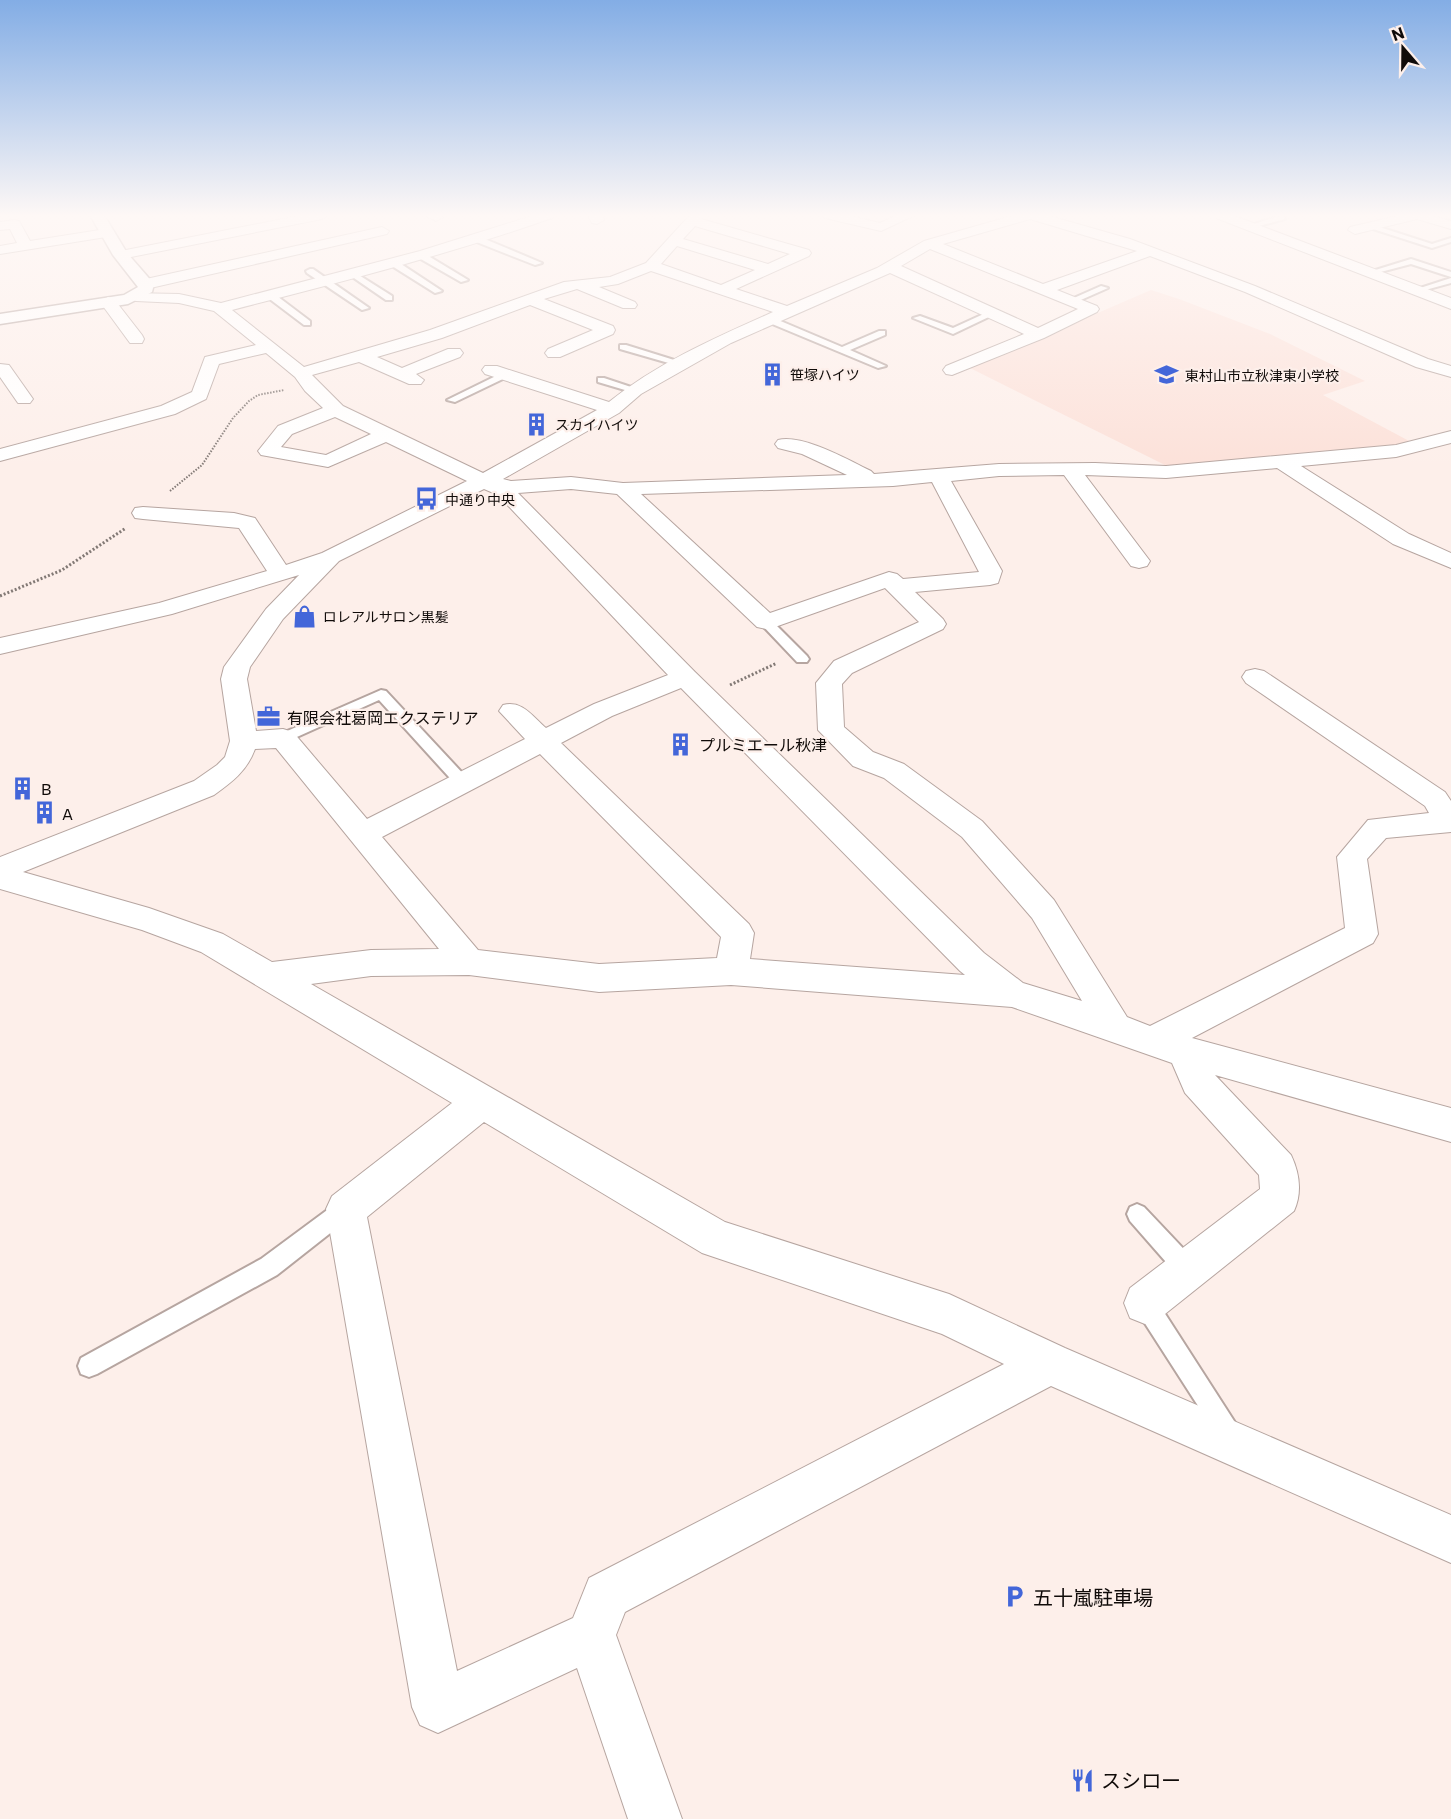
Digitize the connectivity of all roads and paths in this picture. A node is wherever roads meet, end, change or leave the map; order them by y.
1 (114, 300) edge
2 (192, 300) edge
3 (251, 300) edge
4 (276, 300) edge
5 (353, 300) edge
6 (527, 300) edge
7 (532, 300) edge
8 (617, 300) edge
9 (752, 300) edge
10 (812, 300) edge
11 (961, 300) edge
12 (1068, 300) edge
13 (1074, 300) edge
14 (1275, 300) edge
15 (1071, 301) junction
16 (108, 302) junction
17 (629, 305) dead end
18 (220, 308) junction
19 (365, 308) dead end
20 (785, 311) junction
21 (991, 314) junction
22 (917, 318) dead end
23 (0, 319) edge
24 (768, 320) junction
25 (307, 323) dead end
26 (882, 333) dead end
27 (1038, 334) junction
28 (136, 339) dead end
29 (270, 347) junction
30 (623, 347) dead end
31 (842, 350) junction
32 (565, 352) dead end
33 (454, 353) dead end
34 (361, 356) junction
35 (682, 364) junction
36 (881, 366) dead end
37 (0, 369) edge
38 (952, 370) dead end
39 (1451, 372) edge
40 (497, 373) joint
41 (301, 374) junction
42 (601, 380) dead end
43 (635, 390) junction
44 (24, 399) dead end
45 (452, 400) dead end
46 (612, 409) junction
47 (336, 410) junction
48 (387, 434) junction
49 (1447, 441) edge
50 (785, 444) dead end
51 (0, 455) edge
52 (1284, 463) junction
53 (1070, 469) junction
54 (939, 477) junction
55 (485, 480) junction
56 (865, 480) junction
57 (622, 489) junction
58 (143, 513) dead end
59 (332, 556) junction
60 (1449, 558) edge
61 (1139, 561) dead end
62 (281, 574) junction
63 (896, 587) junction
64 (766, 622) junction
65 (0, 646) edge
66 (800, 656) joint
67 (1274, 684) dead end
68 (695, 687) junction
69 (512, 711) dead end
70 (283, 738) junction
71 (544, 740) junction
72 (244, 741) junction
73 (463, 783) junction
74 (1449, 821) edge
75 (363, 834) junction
76 (0, 869) edge
77 (0, 877) edge
78 (469, 962) junction
79 (731, 971) junction
80 (268, 976) junction
81 (1012, 993) junction
82 (1115, 1027) junction
83 (1168, 1046) junction
84 (483, 1101) junction
85 (1451, 1125) edge
86 (346, 1209) junction
87 (1137, 1215) dead end
88 (1188, 1270) junction
89 (1145, 1303) joint
90 (1050, 1363) junction
91 (89, 1366) dead end
92 (1237, 1446) junction
93 (1451, 1539) edge
94 (591, 1635) junction
95 (655, 1819) edge

1 - 16 street
2 - 18 street
3 - 18 street
4 - 25 lane
5 - 19 lane
6 - 34 street
7 - 32 street
8 - 17 street
9 - 20 street
10 - 20 street
11 - 21 street
12 - 15 street
13 - 15 lane
14 - 39 street
15 - 27 street
16 - 23 street
16 - 28 street
18 - 29 street
20 - 24 street
21 - 22 lane
21 - 27 street
24 - 31 lane
24 - 35 street
26 - 31 lane
27 - 38 street
29 - 41 street
29 - 51 street
30 - 35 lane
31 - 36 lane
33 - 34 street
34 - 41 street
35 - 43 street
37 - 44 street
40 - 45 lane
40 - 46 street
41 - 47 street
42 - 43 lane
43 - 46 street
46 - 55 street
47 - 48 street
47 - 48 street
48 - 55 street
49 - 52 street
50 - 56 street
52 - 53 street
52 - 60 street
53 - 54 street
53 - 61 street
54 - 56 street
54 - 63 street
55 - 57 street
55 - 59 street
55 - 68 street
56 - 57 street
57 - 64 street
58 - 62 street
59 - 62 street
59 - 72 street
62 - 65 street
63 - 64 street
63 - 82 street
64 - 66 lane
66 - 68 path
67 - 74 street
68 - 71 street
68 - 81 street
69 - 71 street
70 - 72 street
70 - 73 lane
70 - 75 street
71 - 73 street
71 - 79 street
72 - 76 street
73 - 75 street
74 - 83 street
75 - 78 street
77 - 80 street
78 - 79 street
78 - 80 street
79 - 81 street
80 - 84 street
81 - 82 street
82 - 83 street
83 - 85 street
83 - 88 street
84 - 86 street
84 - 90 street
86 - 91 lane
86 - 94 street
87 - 88 lane
88 - 89 street
89 - 92 lane
90 - 92 street
90 - 94 street
92 - 93 street
94 - 95 street

